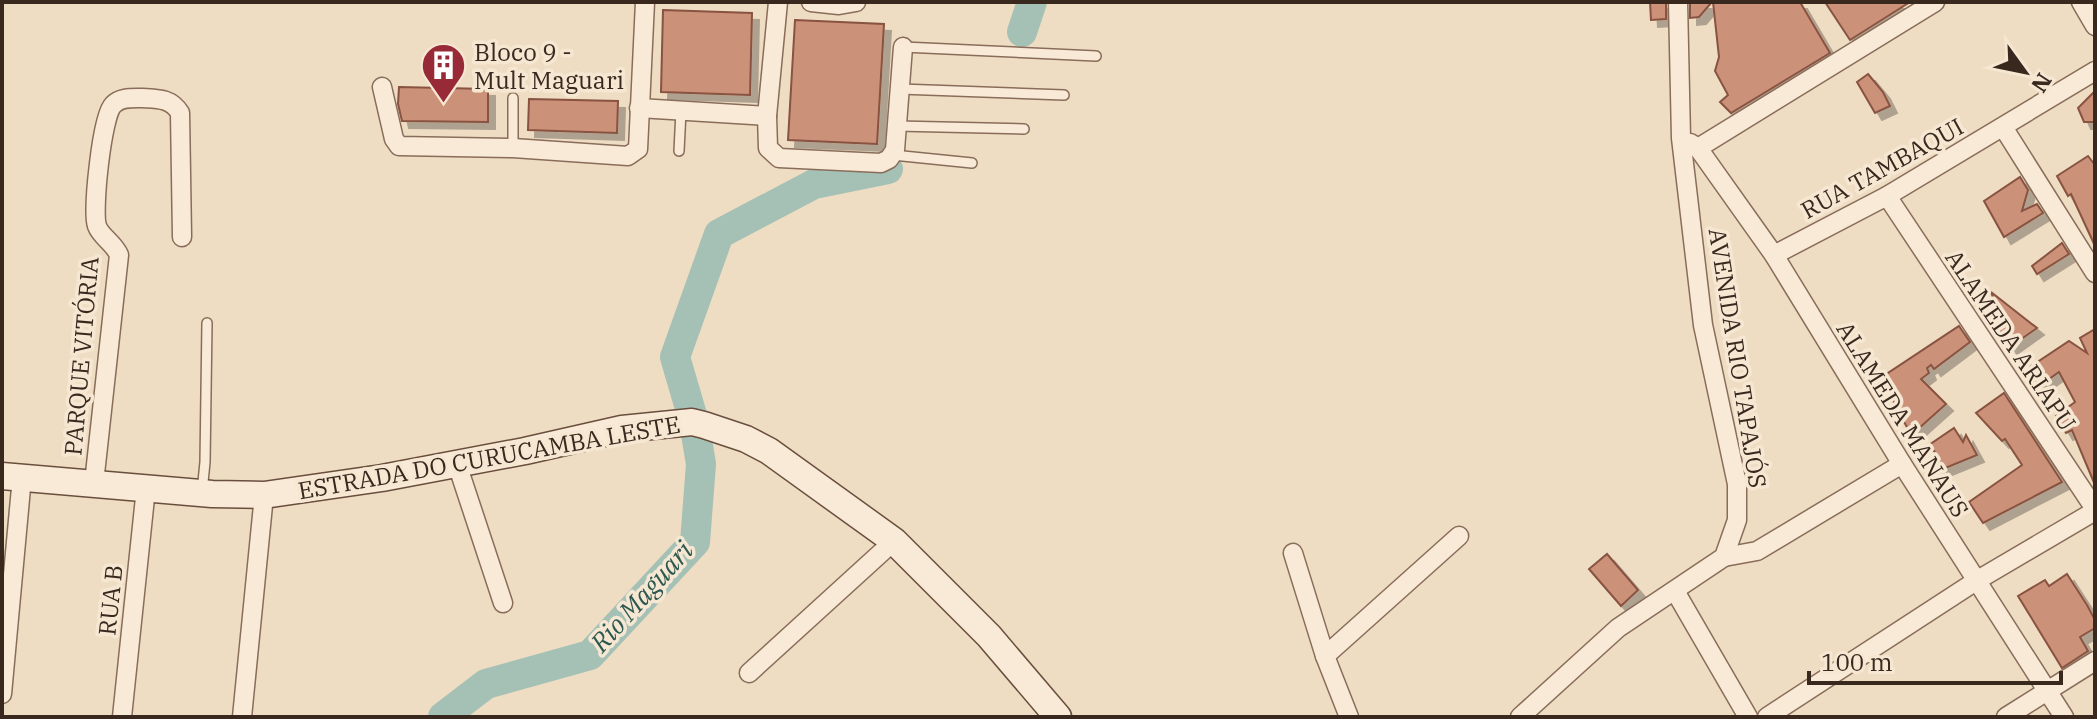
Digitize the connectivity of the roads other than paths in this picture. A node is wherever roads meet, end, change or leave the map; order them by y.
1 (645, 2) edge
2 (778, 2) edge
3 (811, 2) edge
4 (856, 2) edge
5 (1678, 2) edge
6 (1935, 2) edge
7 (2081, 2) edge
8 (2095, 26) edge
9 (903, 47) joint
10 (1096, 56) dead end
11 (2095, 71) edge
12 (382, 87) dead end
13 (900, 89) junction
14 (1064, 95) dead end
15 (513, 98) dead end
16 (639, 108) junction
17 (681, 111) junction
18 (767, 116) junction
19 (897, 126) junction
20 (2003, 127) junction
21 (1024, 129) dead end
22 (1681, 138) junction
23 (513, 148) junction
24 (1698, 148) junction
25 (679, 151) dead end
26 (893, 155) junction
27 (972, 163) dead end
28 (1887, 196) junction
29 (182, 237) dead end
30 (1774, 255) junction
31 (2095, 273) edge
32 (207, 323) dead end
33 (457, 464) junction
34 (1902, 464) junction
35 (12, 476) edge
36 (94, 483) junction
37 (146, 488) junction
38 (202, 493) junction
39 (264, 495) junction
40 (2095, 510) edge
41 (1459, 536) dead end
42 (894, 541) junction
43 (1293, 553) dead end
44 (1724, 557) junction
45 (1976, 581) junction
46 (1675, 591) junction
47 (503, 603) dead end
48 (1325, 656) junction
49 (2095, 661) edge
50 (749, 673) dead end
51 (2046, 692) junction
52 (2, 694) edge
53 (122, 717) edge
54 (242, 717) edge
55 (1058, 717) edge
56 (1349, 717) edge
57 (1520, 717) edge
58 (1748, 717) edge
59 (1767, 717) edge
60 (2006, 717) edge
61 (2064, 717) edge

1 - 16 street
2 - 18 street
3 - 4 street
5 - 22 street, AVENIDA RIO TAPAJÓS
6 - 24 street
7 - 8 street
9 - 10 lane
9 - 13 street
11 - 20 street, RUA TAMBAQUI
12 - 23 street
13 - 14 lane
13 - 19 street
15 - 23 lane
16 - 17 street
16 - 23 street
17 - 18 street
17 - 25 lane
18 - 26 street
19 - 21 lane
19 - 26 street
20 - 28 street, RUA TAMBAQUI
20 - 31 street
22 - 24 street
22 - 44 street, AVENIDA RIO TAPAJÓS
24 - 30 street, ALAMEDA MANAUS
26 - 27 lane
28 - 30 street, RUA TAMBAQUI
28 - 40 street, ALAMEDA ARIAPU
29 - 36 street, PARQUE VITÓRIA
30 - 34 street, ALAMEDA MANAUS
32 - 38 lane
33 - 39 main road, ESTRADA DO CURUCAMBA LESTE
33 - 42 main road, ESTRADA DO CURUCAMBA LESTE
33 - 47 street
34 - 44 street
34 - 45 street, ALAMEDA MANAUS
35 - 36 main road, ESTRADA DO CURUCAMBA LESTE
35 - 52 street
36 - 37 main road, ESTRADA DO CURUCAMBA LESTE
37 - 38 main road, ESTRADA DO CURUCAMBA LESTE
37 - 53 street, RUA B
38 - 39 main road, ESTRADA DO CURUCAMBA LESTE
39 - 54 street
40 - 45 street
41 - 48 street
42 - 50 street
42 - 55 main road, ESTRADA DO CURUCAMBA LESTE
43 - 48 street
44 - 46 street
45 - 51 street, ALAMEDA MANAUS
45 - 59 street
46 - 57 street
46 - 58 street
48 - 56 street
49 - 51 street
51 - 60 street
51 - 61 street, ALAMEDA MANAUS

